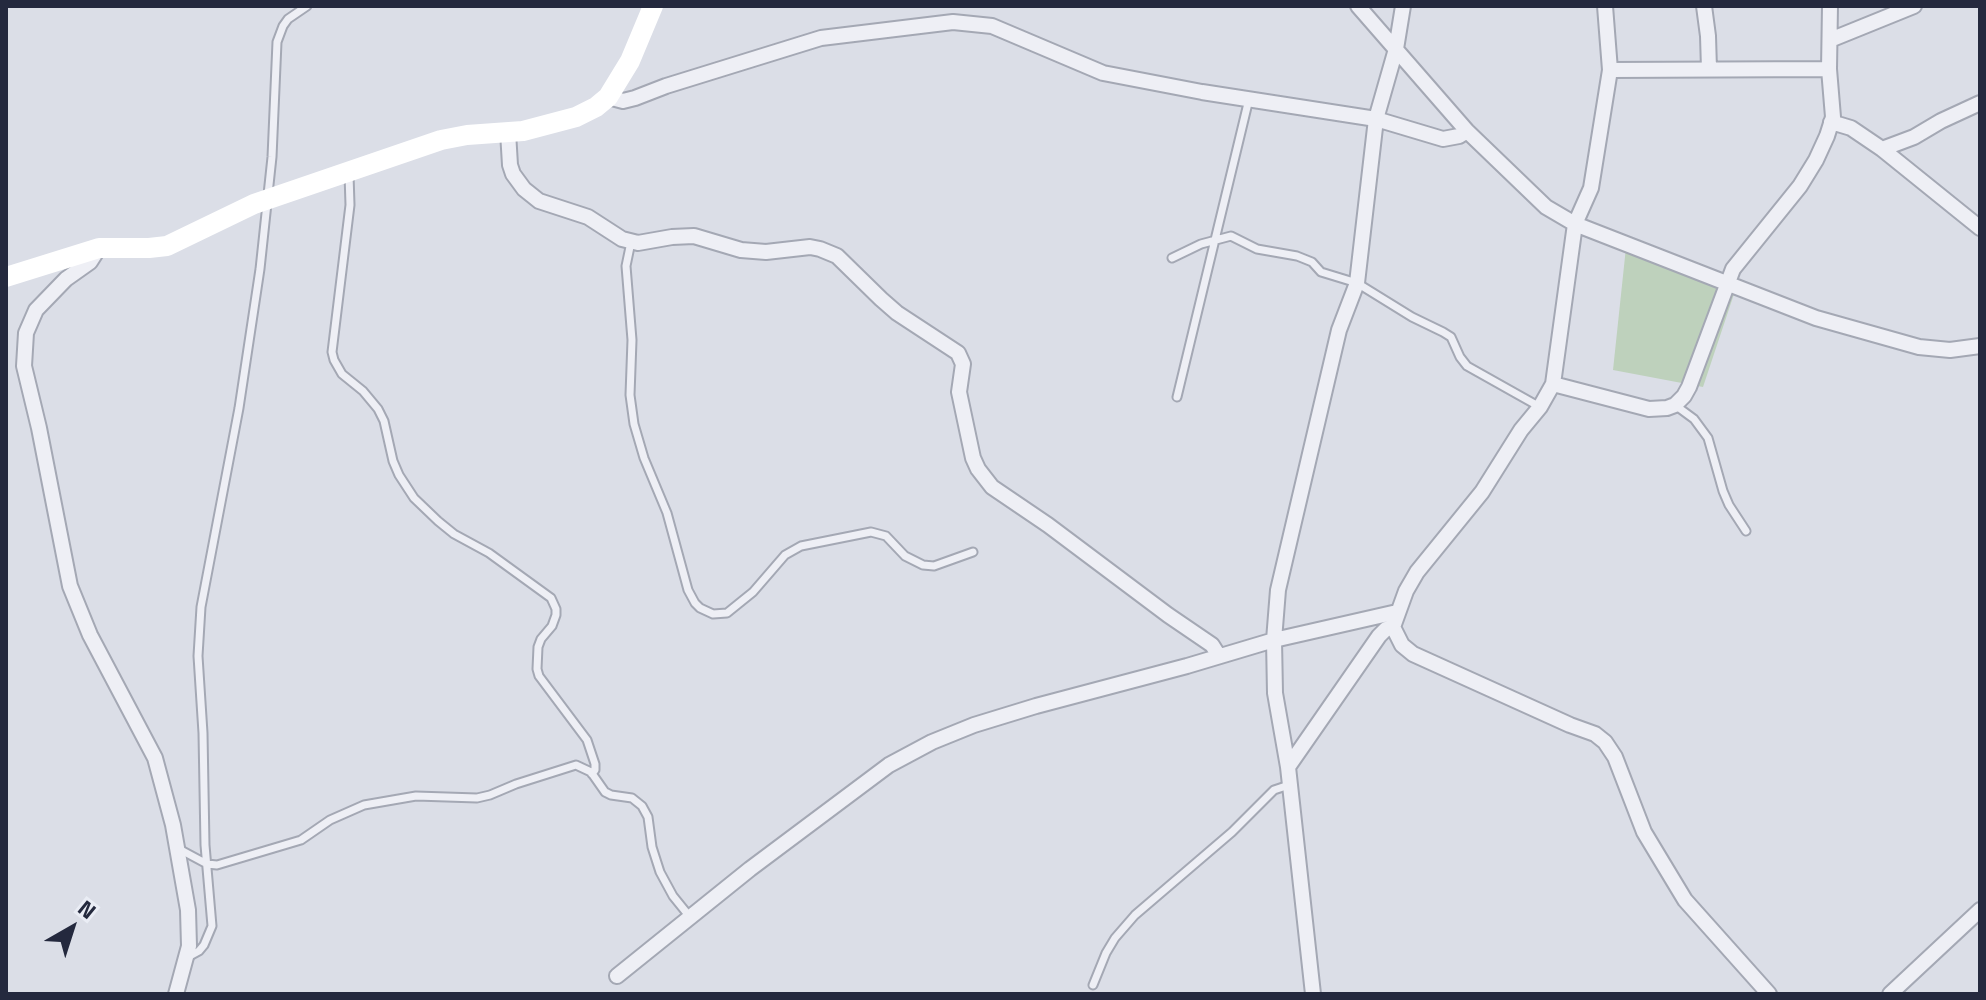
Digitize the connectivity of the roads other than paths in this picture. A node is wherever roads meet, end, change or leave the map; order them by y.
1 (307, 6) edge
2 (653, 6) edge
3 (1358, 6) edge
4 (1403, 6) edge
5 (1605, 6) edge
6 (1704, 6) edge
7 (1830, 6) edge
8 (1914, 6) edge
9 (1830, 40) junction
10 (1396, 49) junction
11 (1709, 69) junction
12 (1829, 69) junction
13 (1610, 70) junction
14 (608, 97) junction
15 (1249, 99) junction
16 (1980, 103) edge
17 (1376, 119) junction
18 (1831, 122) junction
19 (1467, 131) junction
20 (508, 132) junction
21 (1882, 149) junction
22 (349, 172) junction
23 (268, 199) junction
24 (1575, 224) junction
25 (1980, 228) edge
26 (1215, 239) junction
27 (631, 242) junction
28 (99, 248) junction
29 (1172, 258) dead end
30 (6, 277) edge
31 (1727, 282) junction
32 (1357, 283) junction
33 (1980, 346) edge
34 (1553, 384) junction
35 (1177, 397) dead end
36 (1675, 405) junction
37 (1540, 407) junction
38 (1746, 531) dead end
39 (973, 552) dead end
40 (1395, 619) junction
41 (1274, 640) junction
42 (1219, 656) junction
43 (1288, 767) junction
44 (592, 774) junction
45 (1289, 785) junction
46 (177, 848) junction
47 (207, 864) junction
48 (1980, 910) edge
49 (690, 917) junction
50 (186, 958) junction
51 (617, 976) dead end
52 (1093, 985) dead end
53 (176, 994) edge
54 (1313, 994) edge
55 (1769, 994) edge
56 (1890, 994) edge

1 - 23 lane
2 - 14 street
3 - 10 street
4 - 10 street
5 - 13 street
6 - 11 street
7 - 9 street
8 - 9 street
9 - 12 street
10 - 17 street
10 - 19 street
11 - 12 street
11 - 13 street
12 - 18 street
13 - 24 street
14 - 15 street
14 - 20 street
15 - 17 street
15 - 26 lane
16 - 21 street
17 - 19 street
17 - 32 street
18 - 21 street
18 - 31 street
19 - 24 street
20 - 22 street
20 - 27 street
21 - 25 street
22 - 23 street
22 - 44 lane
23 - 28 street
23 - 47 lane
24 - 31 street
24 - 34 street
26 - 29 lane
26 - 32 lane
26 - 35 lane
27 - 39 lane
27 - 42 street
28 - 30 street
28 - 46 street
31 - 33 street
31 - 36 street
32 - 37 lane
32 - 41 street
34 - 36 street
34 - 37 street
36 - 38 lane
37 - 40 street
40 - 41 street
40 - 43 street
40 - 55 street
41 - 42 street
41 - 43 street
42 - 49 street
43 - 45 street
44 - 47 lane
44 - 49 lane
45 - 52 lane
45 - 54 street
46 - 47 lane
46 - 50 street
47 - 50 lane
48 - 56 street
49 - 51 street
50 - 53 street

